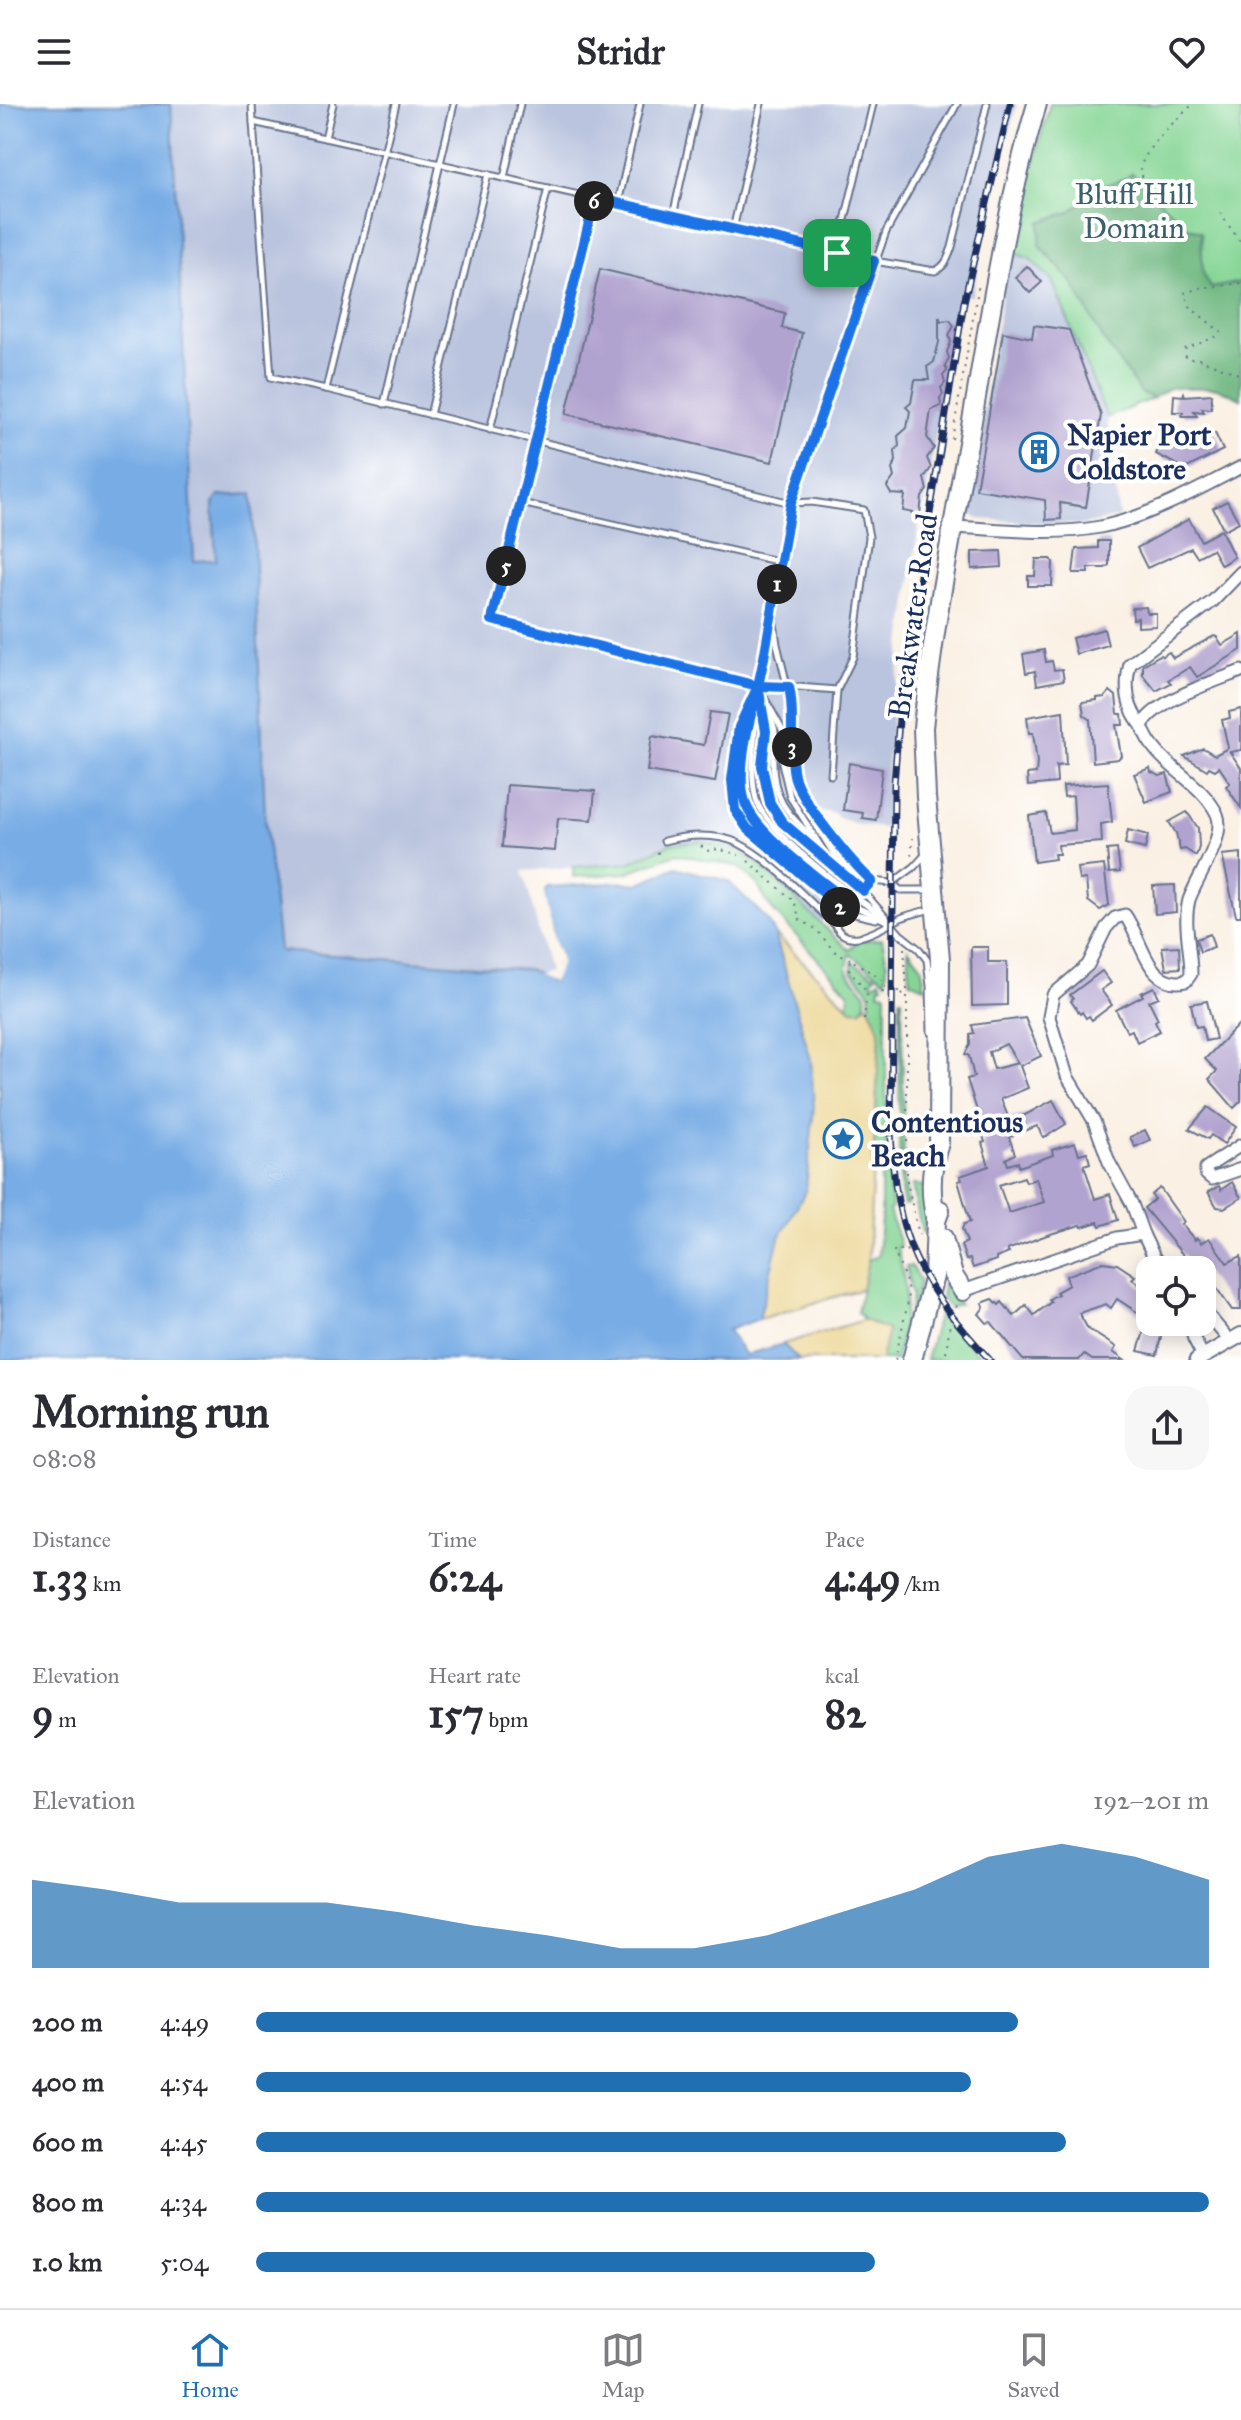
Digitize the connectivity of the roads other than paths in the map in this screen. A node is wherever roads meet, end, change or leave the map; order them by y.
1 (252, 104) edge
2 (333, 104) edge
3 (396, 104) edge
4 (454, 104) edge
5 (520, 104) edge
6 (640, 104) edge
7 (698, 104) edge
8 (761, 104) edge
9 (873, 104) edge
10 (957, 104) edge
11 (987, 104) edge
12 (1037, 104) edge
13 (253, 122) junction
14 (325, 138) junction
15 (385, 151) junction
16 (440, 164) junction
17 (488, 174) junction
18 (504, 178) junction
19 (548, 188) junction
20 (595, 198) junction
21 (618, 204) junction
22 (673, 216) junction
23 (733, 230) junction
24 (837, 253) junction
25 (874, 261) junction
26 (326, 389) junction
27 (384, 404) junction
28 (430, 415) junction
29 (490, 430) junction
30 (537, 441) junction
31 (1241, 467) edge
32 (521, 503) junction
33 (791, 503) junction
34 (953, 527) junction
35 (781, 562) junction
36 (1241, 572) edge
37 (773, 607) junction
38 (1241, 671) edge
39 (758, 686) junction
40 (789, 687) junction
41 (837, 690) junction
42 (1142, 726) junction
43 (831, 775) dead end
44 (815, 840) junction
45 (664, 841) dead end
46 (931, 848) junction
47 (833, 865) junction
48 (872, 881) junction
49 (892, 883) junction
50 (863, 891) junction
51 (857, 898) junction
52 (936, 899) junction
53 (852, 905) junction
54 (846, 912) junction
55 (893, 924) junction
56 (835, 925) junction
57 (931, 1046) dead end
58 (931, 1076) dead end
59 (1241, 1145) edge
60 (936, 1151) junction
61 (1241, 1169) edge
62 (938, 1216) junction
63 (1143, 1234) junction
64 (1154, 1256) edge
65 (963, 1291) joint
66 (1216, 1321) edge
67 (1193, 1336) edge
68 (1235, 1338) edge
69 (1208, 1356) edge
70 (912, 1360) edge

1 - 13 lane
2 - 14 lane
3 - 15 lane
4 - 16 lane
5 - 18 lane
6 - 21 lane
7 - 22 lane
8 - 23 lane
9 - 24 lane
10 - 25 lane
11 - 25 lane
12 - 34 highway, Breakwater Road
13 - 14 lane
13 - 26 lane
14 - 15 lane
15 - 16 lane
15 - 26 lane
16 - 17 lane
16 - 27 lane
17 - 18 lane
17 - 28 lane
18 - 19 lane
19 - 20 lane
19 - 29 lane
20 - 21 lane
20 - 30 lane
21 - 22 lane
22 - 23 lane
23 - 24 lane
24 - 25 lane
25 - 33 lane
26 - 27 lane
27 - 28 lane
28 - 29 lane
29 - 30 lane
30 - 32 lane
30 - 33 lane
31 - 34 street
32 - 35 lane
32 - 39 lane
33 - 35 lane
33 - 41 lane
34 - 46 highway, Breakwater Road
35 - 37 lane
36 - 42 street
37 - 39 lane
37 - 40 lane
38 - 42 street
39 - 40 lane
39 - 44 lane
39 - 44 lane
39 - 47 lane
39 - 51 lane
39 - 53 lane
39 - 54 lane
40 - 41 lane
40 - 48 lane
41 - 43 lane
42 - 63 street
44 - 47 lane
45 - 56 lane
46 - 49 lane
46 - 52 highway, Breakwater Road
47 - 50 lane
48 - 49 lane
48 - 50 lane
49 - 52 lane
50 - 51 lane
50 - 55 lane
51 - 53 lane
51 - 55 lane
52 - 55 lane
52 - 60 highway, Breakwater Road
53 - 54 lane
53 - 55 lane
54 - 55 lane
54 - 56 lane
55 - 56 lane
55 - 57 lane
58 - 60 lane
59 - 61 street
60 - 62 highway, Breakwater Road
62 - 65 highway
62 - 70 highway
63 - 64 street
63 - 65 street
66 - 68 street
67 - 69 street
68 - 69 street

